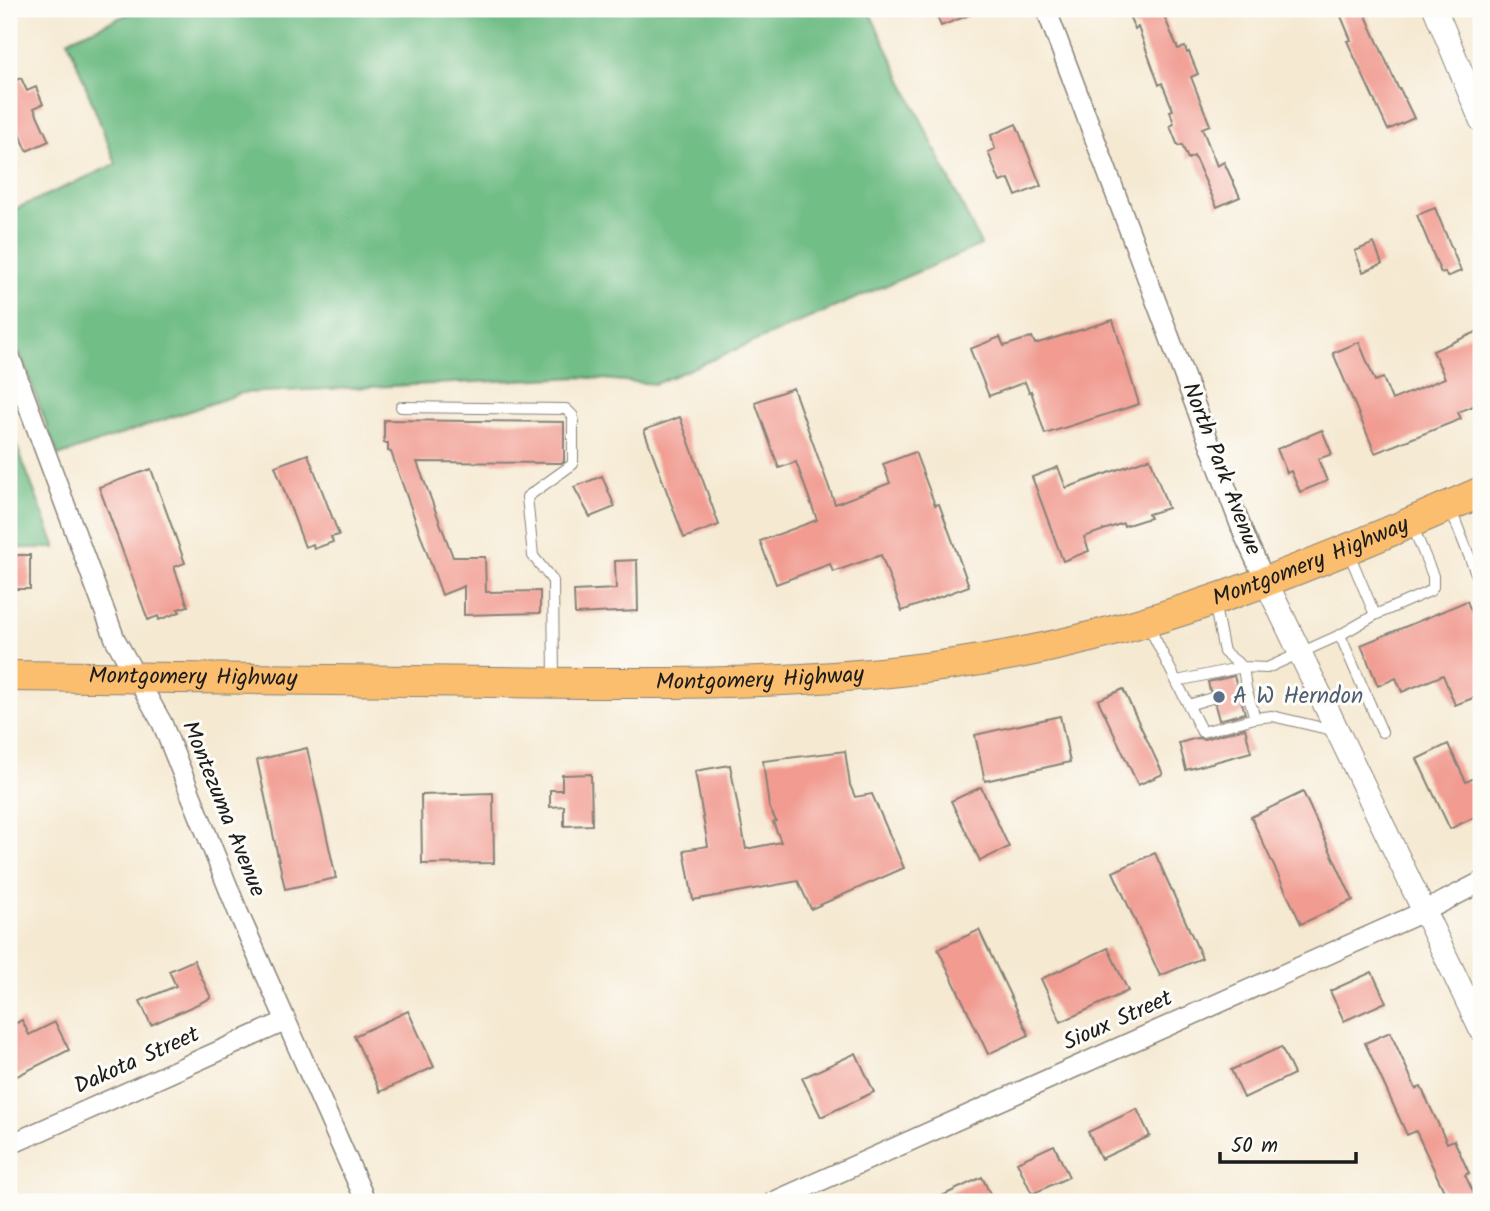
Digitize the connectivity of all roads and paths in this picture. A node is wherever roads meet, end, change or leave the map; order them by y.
1 (1046, 9) edge
2 (1436, 9) edge
3 (1481, 120) edge
4 (9, 354) edge
5 (401, 407) dead end
6 (1481, 492) edge
7 (1450, 506) junction
8 (1411, 523) junction
9 (1348, 551) junction
10 (1266, 582) junction
11 (1481, 586) edge
12 (1213, 601) junction
13 (1375, 615) junction
14 (1146, 622) junction
15 (1340, 635) junction
16 (1299, 653) junction
17 (1243, 667) junction
18 (9, 676) edge
19 (137, 677) junction
20 (1177, 681) junction
21 (554, 683) junction
22 (1212, 698) dead end
23 (1188, 705) junction
24 (1255, 718) junction
25 (1338, 731) junction
26 (1382, 732) dead end
27 (1481, 882) edge
28 (1424, 911) junction
29 (286, 1021) junction
30 (1481, 1030) edge
31 (9, 1145) edge
32 (366, 1202) edge
33 (773, 1202) edge

1 - 10 street, North Park Avenue
2 - 3 street
4 - 19 street, Montezuma Avenue
5 - 21 lane
6 - 7 main road, Montgomery Highway
7 - 8 main road, Montgomery Highway
7 - 11 lane
8 - 9 main road, Montgomery Highway
8 - 13 lane
9 - 10 main road, Montgomery Highway
9 - 13 lane
10 - 12 main road, Montgomery Highway
10 - 16 street, North Park Avenue
12 - 14 main road, Montgomery Highway
12 - 17 lane
13 - 15 lane
14 - 20 lane
14 - 21 main road, Montgomery Highway
15 - 16 lane
15 - 26 lane
16 - 17 lane
16 - 25 street, North Park Avenue
17 - 20 lane
17 - 24 lane
18 - 19 main road, Montgomery Highway
19 - 21 main road, Montgomery Highway
19 - 29 street, Montezuma Avenue
20 - 23 lane
22 - 23 lane
23 - 24 lane
24 - 25 lane
25 - 28 street, North Park Avenue
27 - 28 street, Sioux Street
28 - 30 street, North Park Avenue
28 - 33 street, Sioux Street
29 - 31 street, Dakota Street
29 - 32 street, Montezuma Avenue

